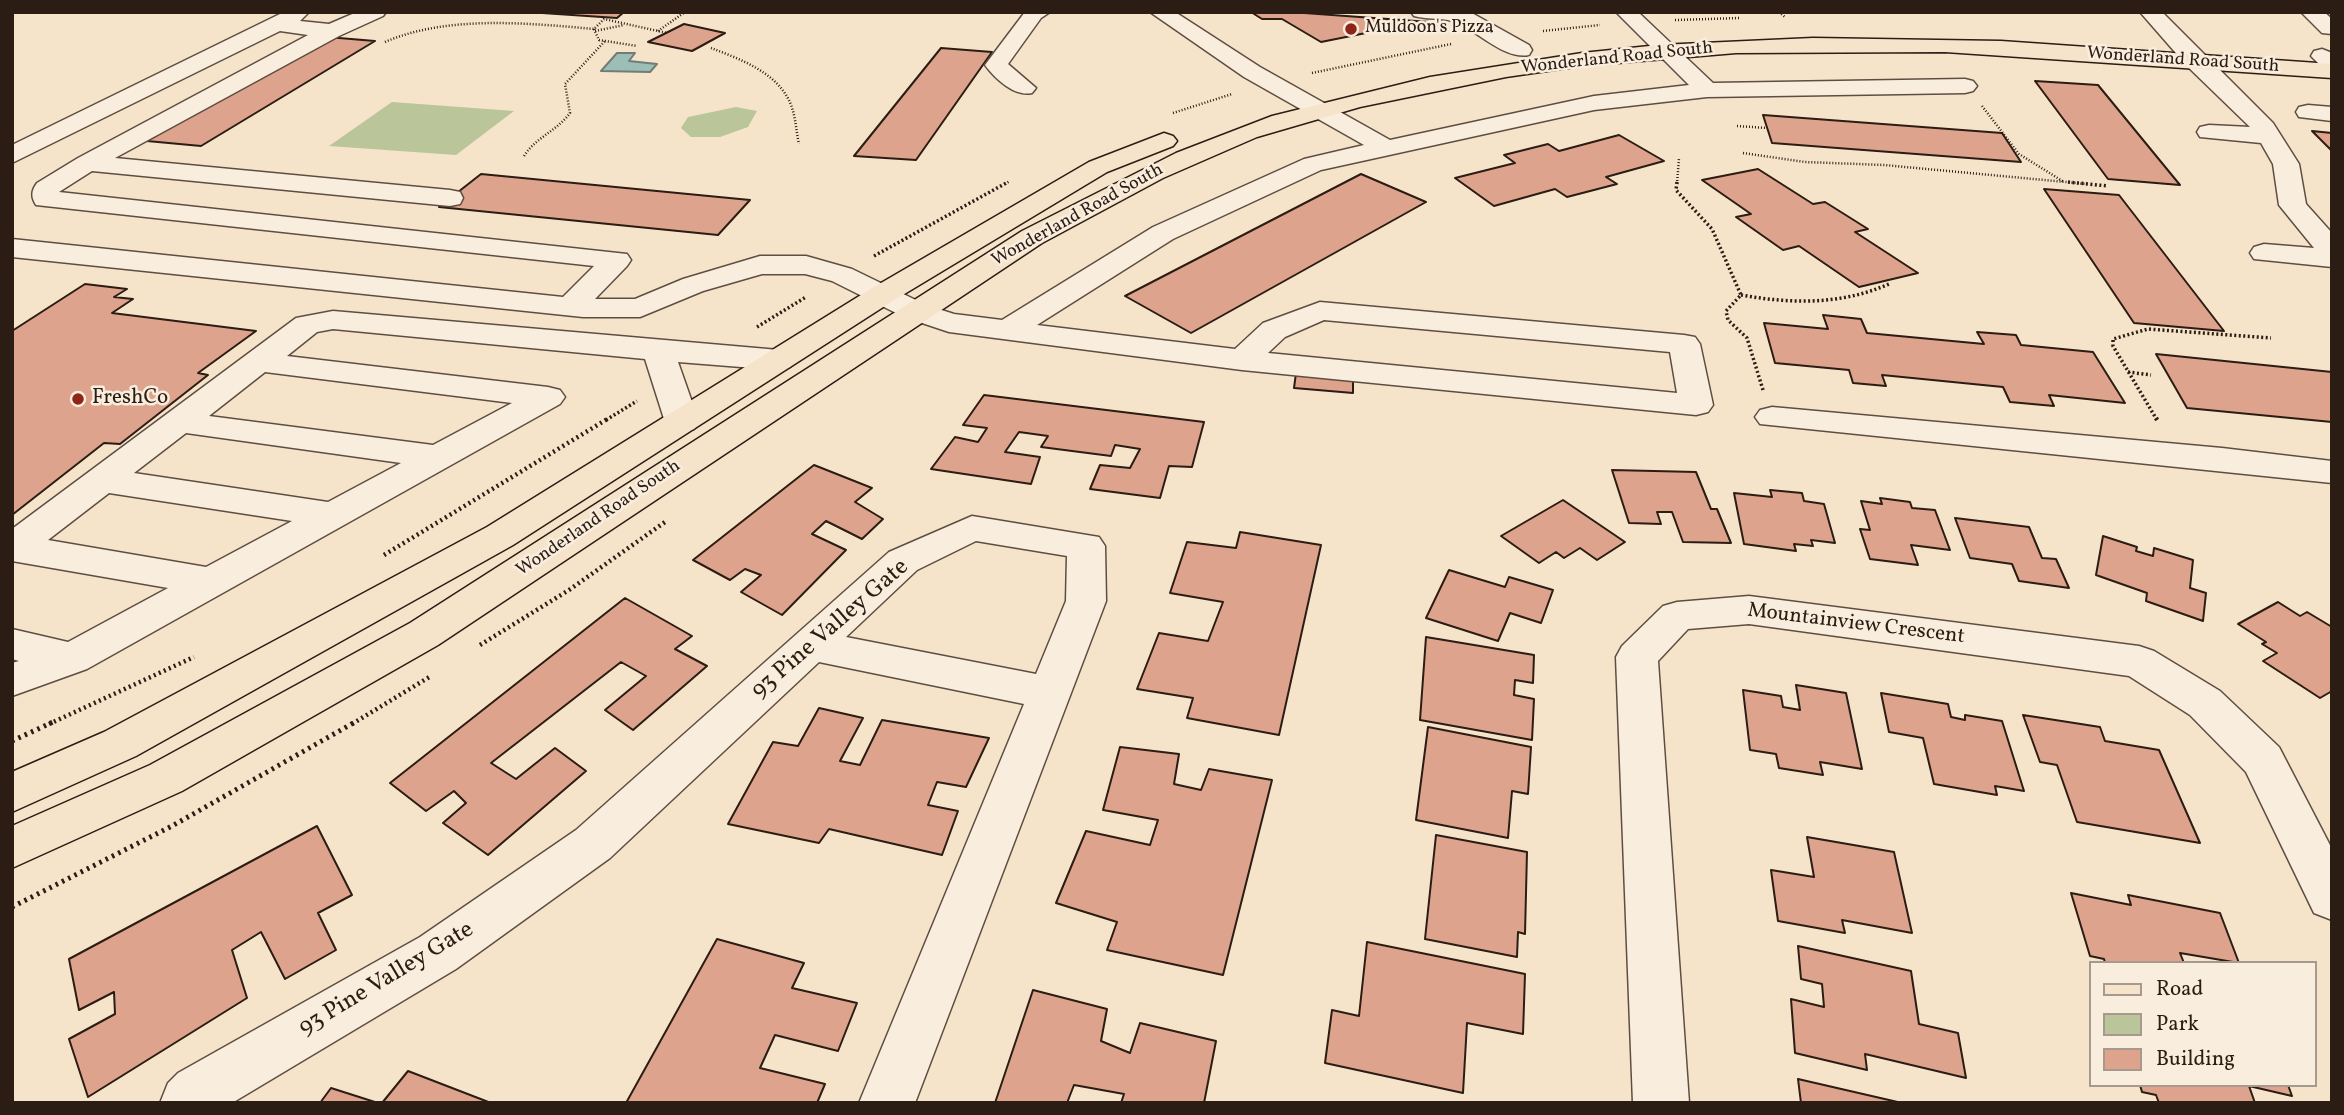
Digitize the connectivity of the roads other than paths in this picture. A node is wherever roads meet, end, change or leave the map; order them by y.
1 (300, 12) edge
2 (376, 12) edge
3 (1040, 12) edge
4 (1196, 12) edge
5 (1420, 12) edge
6 (2150, 12) edge
7 (2311, 12) edge
8 (1164, 15) edge
9 (1638, 23) edge
10 (276, 24) junction
11 (2331, 28) edge
12 (331, 31) junction
13 (1521, 50) junction
14 (1670, 52) junction
15 (2188, 54) junction
16 (2329, 62) edge
17 (1024, 88) dead end
18 (1707, 90) junction
19 (1971, 93) road end
20 (1308, 94) junction
21 (124, 101) junction
22 (190, 107) junction
23 (2209, 132) dead end
24 (2269, 136) junction
25 (1387, 148) junction
26 (12, 155) edge
27 (87, 163) junction
28 (417, 240) junction
29 (12, 248) edge
30 (2332, 251) edge
31 (2264, 253) dead end
32 (2332, 258) edge
33 (362, 284) junction
34 (880, 296) junction
35 (570, 307) junction
36 (915, 311) junction
37 (1006, 331) junction
38 (658, 351) junction
39 (779, 360) junction
40 (1242, 360) junction
41 (258, 362) junction
42 (1772, 417) road end
43 (179, 422) junction
44 (682, 422) junction
45 (439, 457) junction
46 (2332, 472) edge
47 (102, 480) junction
48 (333, 515) junction
49 (13, 548) edge
50 (212, 582) junction
51 (12, 644) edge
52 (811, 645) junction
53 (72, 658) junction
54 (12, 680) edge
55 (1049, 693) junction
56 (12, 793) edge
57 (12, 848) edge
58 (2332, 898) edge
59 (188, 1103) edge
60 (887, 1103) edge
61 (1661, 1103) edge

1 - 10 street
2 - 12 street
3 - 17 street
4 - 8 street
5 - 13 street
6 - 15 street
7 - 11 street
8 - 20 street
9 - 13 main road, Wonderland Road South
9 - 14 street
9 - 15 main road, Wonderland Road South
10 - 12 street
10 - 21 street
12 - 22 street
13 - 20 main road, Wonderland Road South
14 - 15 main road, Wonderland Road South
14 - 18 street
14 - 20 main road, Wonderland Road South
15 - 16 main road, Wonderland Road South
15 - 24 street
18 - 19 street
18 - 25 street
20 - 25 street
20 - 34 main road, Wonderland Road South
20 - 36 main road, Wonderland Road South
21 - 22 street
21 - 26 street
22 - 27 street
23 - 24 street
24 - 30 street
25 - 37 street
27 - 28 street
27 - 28 street
28 - 33 street
28 - 35 street
29 - 33 street
31 - 32 street
33 - 35 street
34 - 35 street
34 - 36 street
34 - 39 main road, Wonderland Road South
36 - 37 street
36 - 57 main road, Wonderland Road South
37 - 40 street
38 - 39 street
38 - 41 street
38 - 44 street
39 - 44 main road, Wonderland Road South
40 - 40 street
41 - 43 street
41 - 45 street
42 - 46 street
43 - 45 street
43 - 47 street
44 - 56 main road, Wonderland Road South
45 - 48 street
47 - 48 street
47 - 49 street
48 - 50 street
49 - 50 street
50 - 53 street
51 - 53 street
52 - 55 street
52 - 55 street, 93 Pine Valley Gate
52 - 59 street, 93 Pine Valley Gate
53 - 54 street
55 - 60 street, 93 Pine Valley Gate
58 - 61 street, Mountainview Crescent

